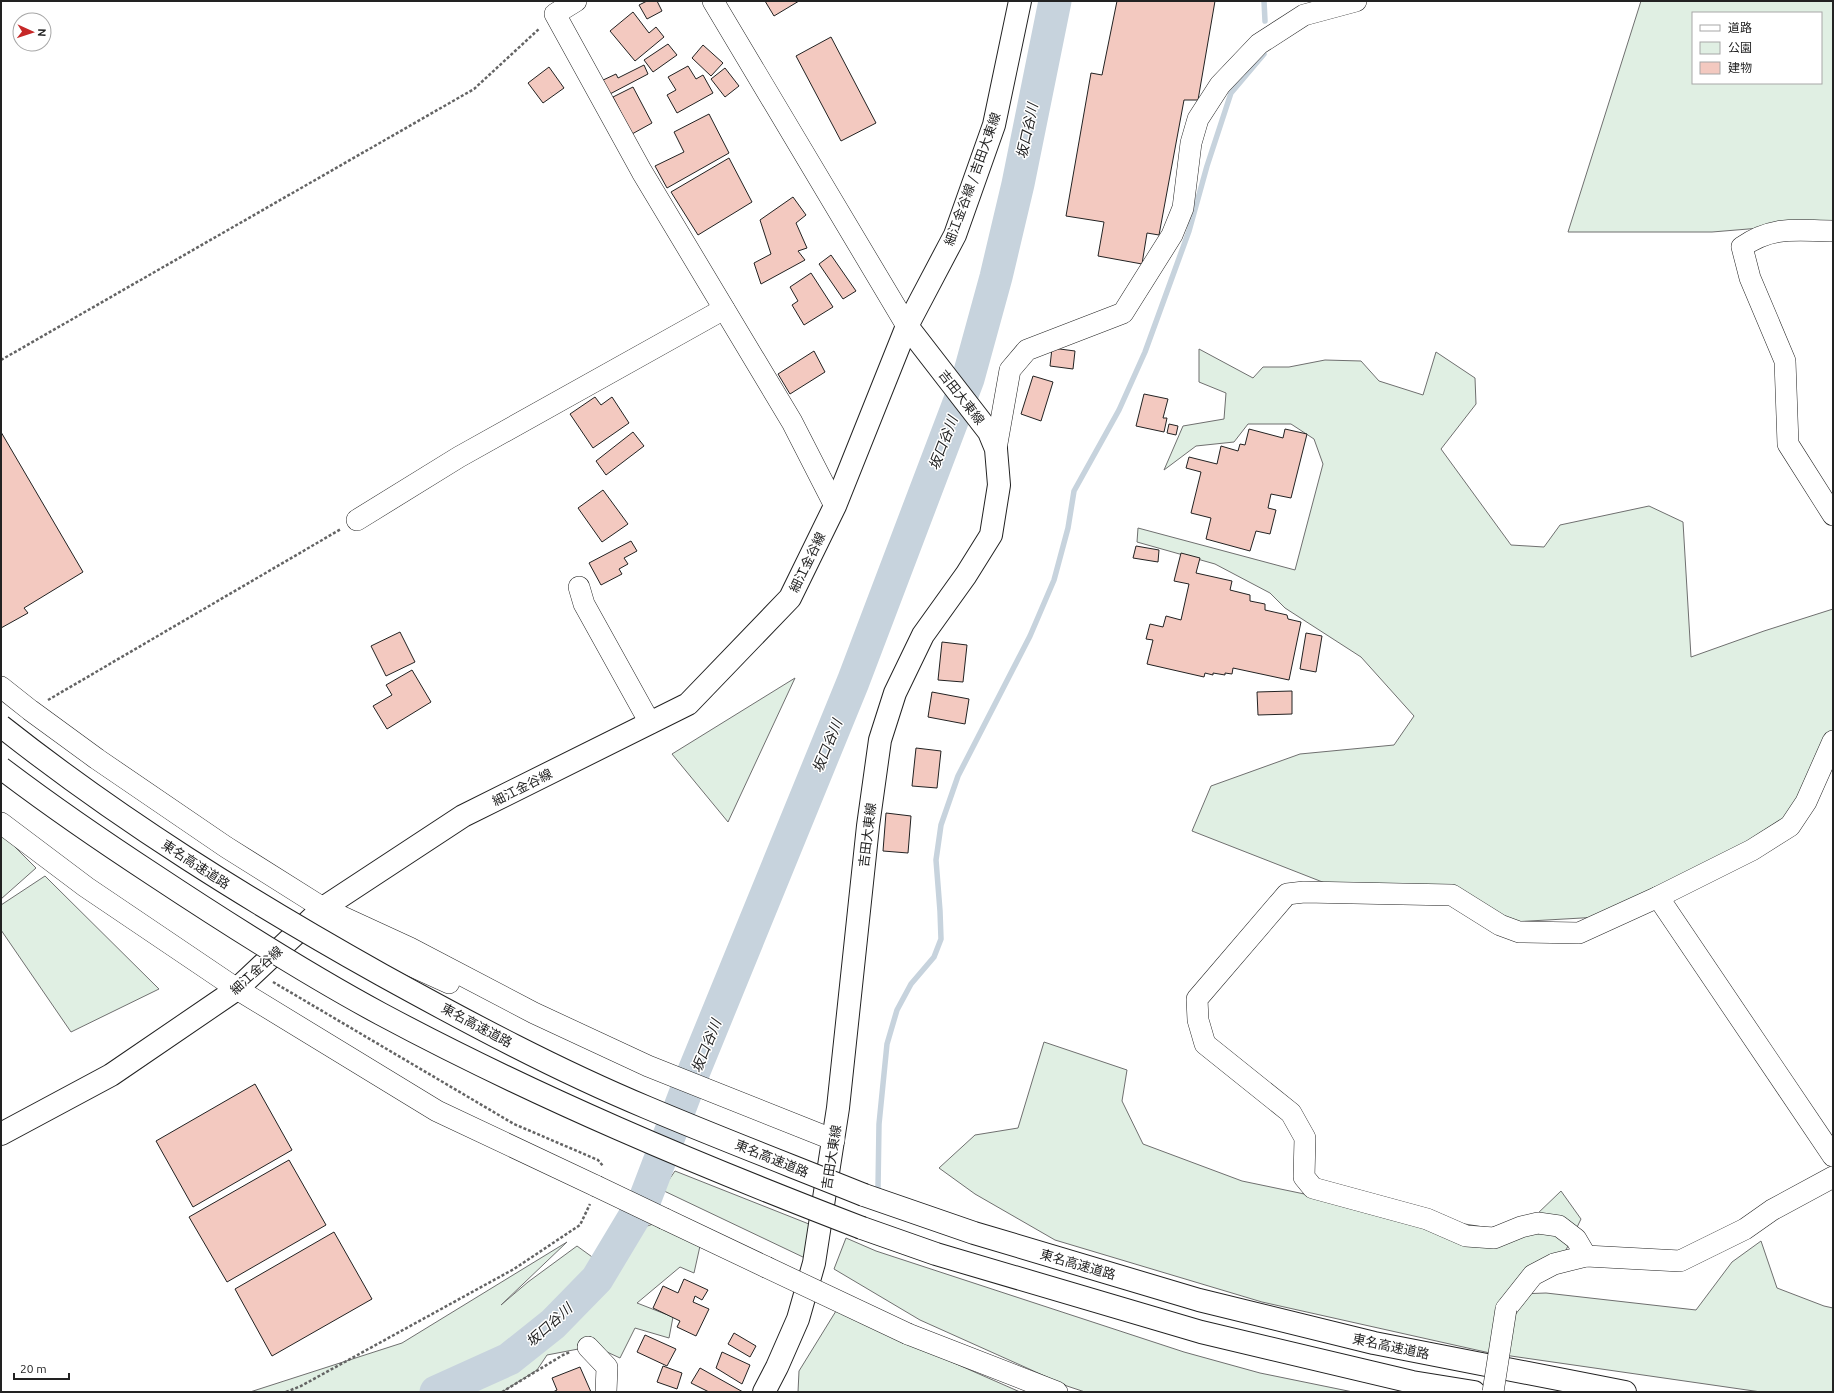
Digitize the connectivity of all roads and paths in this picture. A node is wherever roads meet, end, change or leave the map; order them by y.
1 (576, 1) edge
2 (712, 1) edge
3 (1020, 1) edge
4 (1356, 1) edge
5 (555, 14) junction
6 (1833, 231) edge
7 (724, 309) junction
8 (907, 326) junction
9 (1, 360) edge
10 (992, 440) junction
11 (835, 506) junction
12 (1833, 515) edge
13 (357, 520) joint
14 (579, 587) dead end
15 (1, 687) edge
16 (30, 710) junction
17 (650, 723) junction
18 (1, 726) edge
19 (1833, 741) edge
20 (1, 768) edge
21 (1, 823) edge
22 (1658, 897) junction
23 (316, 914) junction
24 (237, 989) junction
25 (649, 1072) junction
26 (1, 1134) edge
27 (832, 1147) junction
28 (1833, 1156) edge
29 (1833, 1177) edge
30 (1586, 1256) junction
31 (514, 1269) dead end
32 (588, 1346) joint
33 (286, 1392) edge
34 (502, 1392) edge
35 (606, 1392) edge
36 (764, 1392) edge
37 (1057, 1392) edge
38 (1474, 1392) edge
39 (1493, 1392) edge
40 (1625, 1392) edge

1 - 5 street
2 - 8 street
3 - 8 main road, 細江金谷線 / 吉田大東線
4 - 10 street
5 - 7 street
5 - 9 path
6 - 12 street
7 - 11 street
7 - 13 street
8 - 10 main road, 吉田大東線
8 - 11 main road, 細江金谷線
10 - 27 main road, 吉田大東線
11 - 17 main road, 細江金谷線
13 - 16 path
14 - 17 street
15 - 16 street
16 - 23 street
17 - 23 main road, 細江金谷線
18 - 40 main road, 東名高速道路, bridge
19 - 22 street
20 - 38 main road, bridge
21 - 24 street
22 - 28 street
22 - 30 street
23 - 24 main road, 細江金谷線
23 - 25 street
24 - 26 main road, 細江金谷線
24 - 37 street, bridge
25 - 27 street
25 - 27 street
27 - 36 main road, 吉田大東線
29 - 30 street
30 - 39 street, bridge
31 - 33 path
32 - 34 path
32 - 35 street

